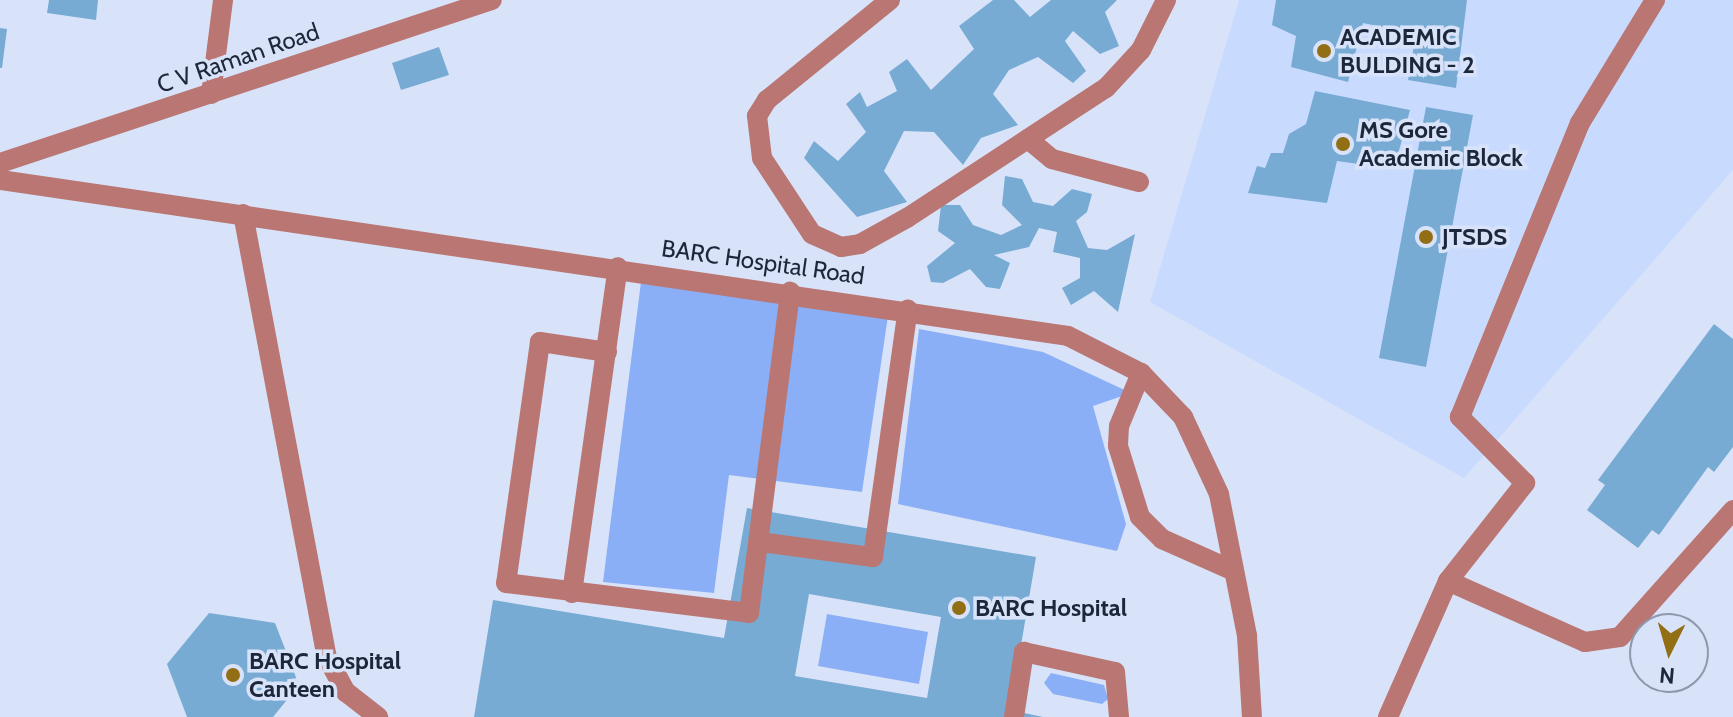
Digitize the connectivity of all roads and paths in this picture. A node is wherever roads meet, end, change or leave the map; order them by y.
1 (223, 0) edge
2 (492, 0) edge
3 (890, 0) edge
4 (1166, 0) edge
5 (1655, 0) edge
6 (211, 94) junction
7 (1028, 139) junction
8 (0, 163) edge
9 (0, 180) edge
10 (1139, 182) dead end
11 (243, 214) junction
12 (618, 267) junction
13 (790, 292) junction
14 (908, 309) junction
15 (607, 352) junction
16 (1141, 373) junction
17 (1733, 510) edge
18 (760, 542) junction
19 (1234, 571) junction
20 (1448, 581) junction
21 (572, 593) junction
22 (378, 717) edge
23 (1014, 717) edge
24 (1119, 717) edge
25 (1252, 717) edge
26 (1388, 717) edge

1 - 6 street
2 - 6 street, C V Raman Road
3 - 7 street
4 - 7 street
5 - 20 street
6 - 8 street, C V Raman Road
7 - 10 street
9 - 11 street, BARC Hospital Road
11 - 12 street, BARC Hospital Road
11 - 22 street
12 - 13 street, BARC Hospital Road
12 - 15 street
13 - 14 street, BARC Hospital Road
13 - 18 street
14 - 16 street, BARC Hospital Road
14 - 18 street
15 - 21 street
15 - 21 street
16 - 19 street, BARC Hospital Road
16 - 19 street
17 - 20 street
18 - 21 street
19 - 25 street, BARC Hospital Road
20 - 26 street
23 - 24 street

